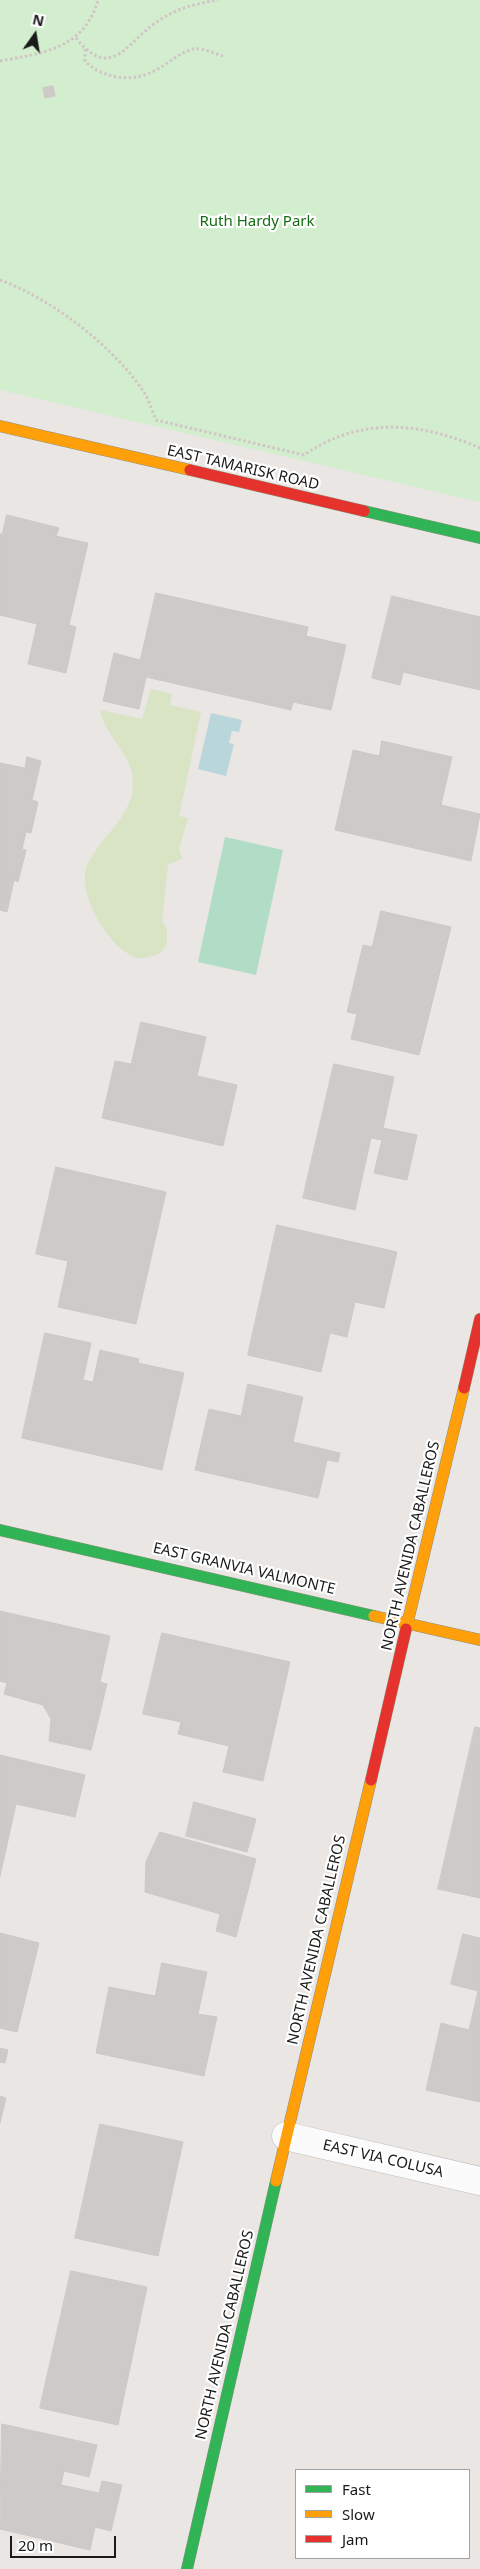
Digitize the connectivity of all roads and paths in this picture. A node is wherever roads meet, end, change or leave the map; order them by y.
1 (98, 0) edge
2 (218, 0) edge
3 (76, 38) junction
4 (85, 49) junction
5 (223, 56) dead end
6 (0, 61) edge
7 (0, 280) edge
8 (0, 426) edge
9 (480, 448) edge
10 (480, 538) edge
11 (480, 1319) edge
12 (0, 1530) edge
13 (409, 1622) junction
14 (480, 1640) edge
15 (286, 2136) junction
16 (480, 2181) edge
17 (186, 2569) edge

1 - 3 path
2 - 4 path
3 - 4 path
3 - 6 path
4 - 5 path
7 - 9 path
8 - 10 street, EAST TAMARISK ROAD
11 - 13 street, NORTH AVENIDA CABALLEROS
12 - 13 street, EAST GRANVIA VALMONTE
13 - 14 street, EAST GRANVIA VALMONTE
13 - 15 street, NORTH AVENIDA CABALLEROS
15 - 16 street, EAST VIA COLUSA
15 - 17 street, NORTH AVENIDA CABALLEROS

